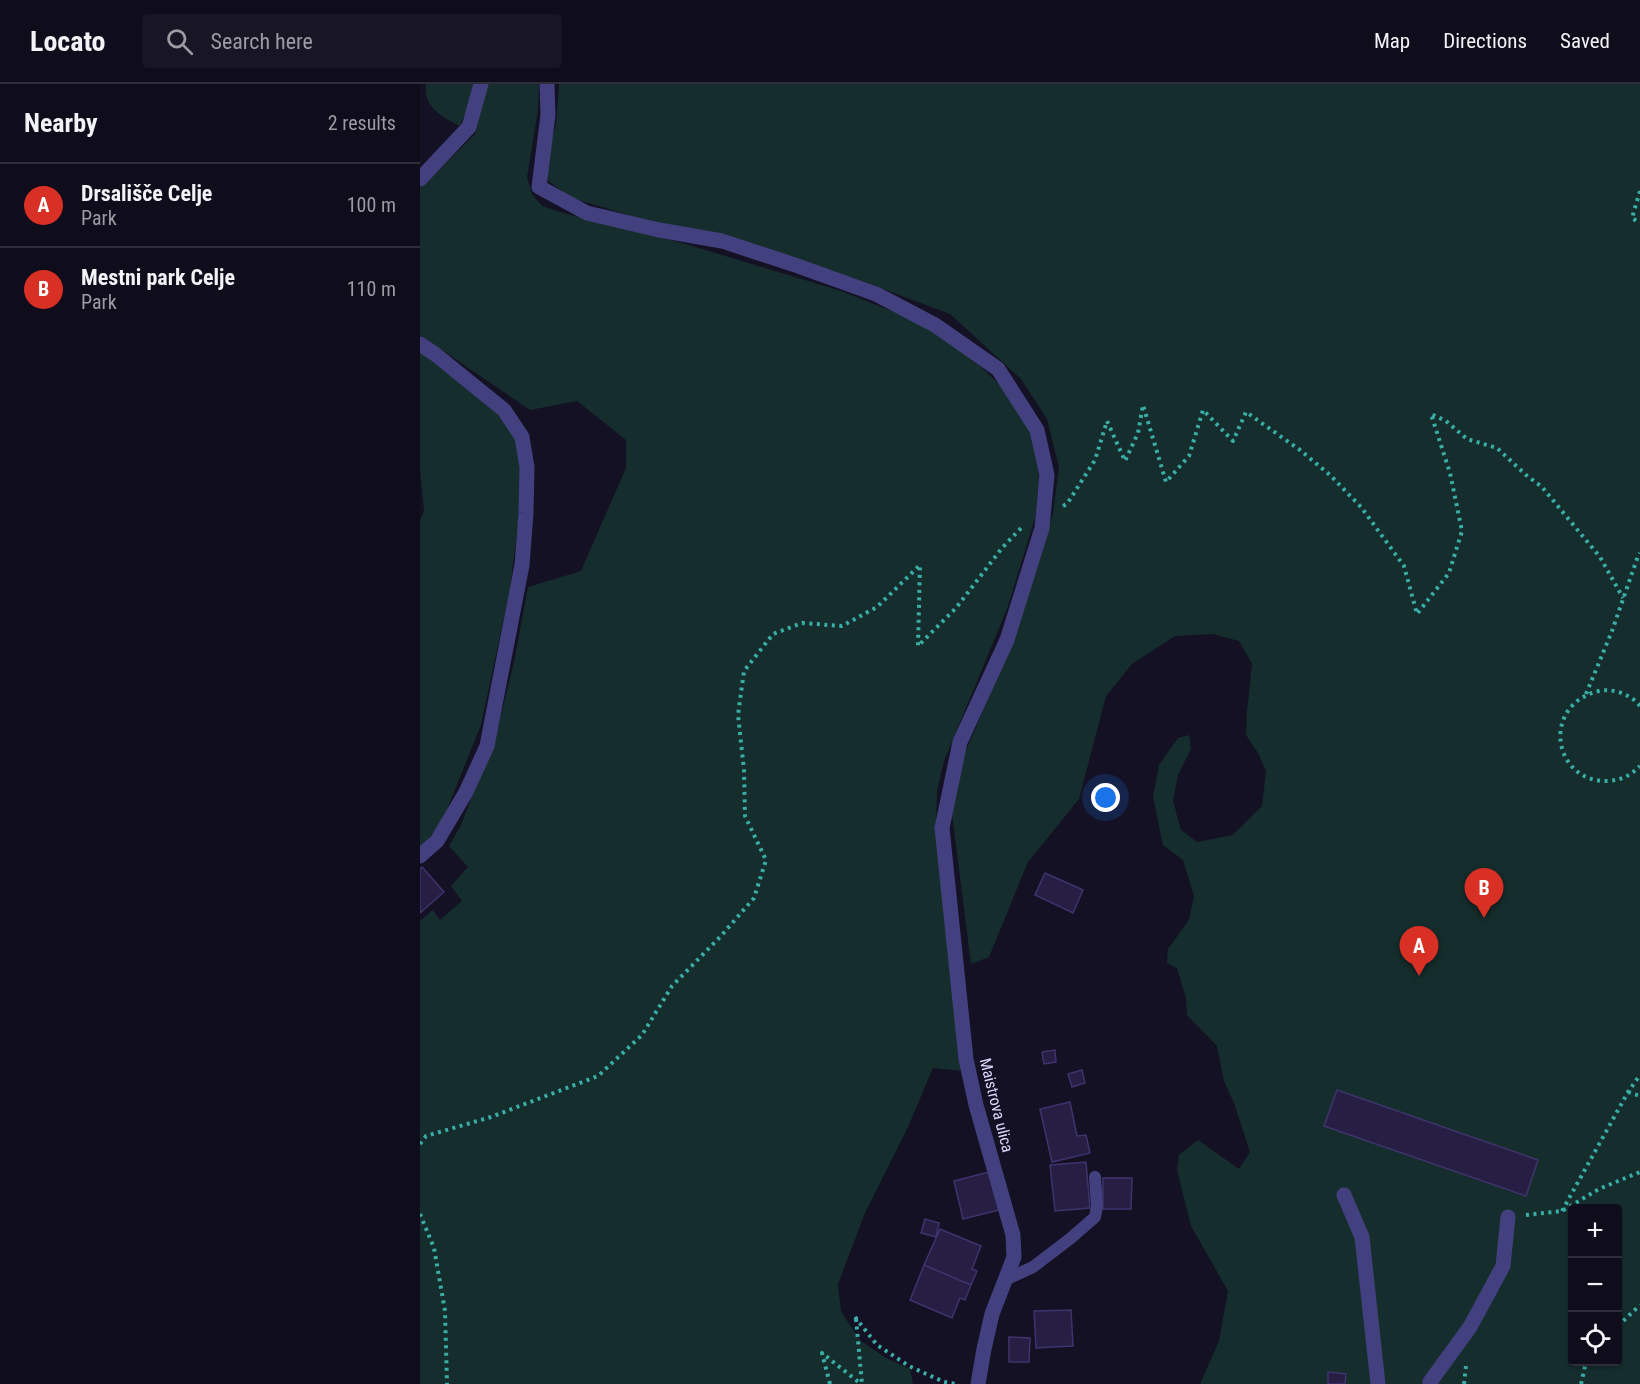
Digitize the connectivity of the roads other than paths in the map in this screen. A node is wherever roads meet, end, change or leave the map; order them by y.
1 (481, 84) edge
2 (547, 84) edge
3 (420, 179) edge
4 (420, 344) edge
5 (420, 856) edge
6 (1095, 1177) dead end
7 (1344, 1195) dead end
8 (1508, 1217) road end
9 (1006, 1279) junction
10 (978, 1384) edge
11 (1378, 1384) edge
12 (1431, 1384) edge

1 - 3 street
2 - 9 street, Maistrova ulica
4 - 5 street
6 - 9 lane
7 - 11 street
8 - 12 street
9 - 10 street, Maistrova ulica

